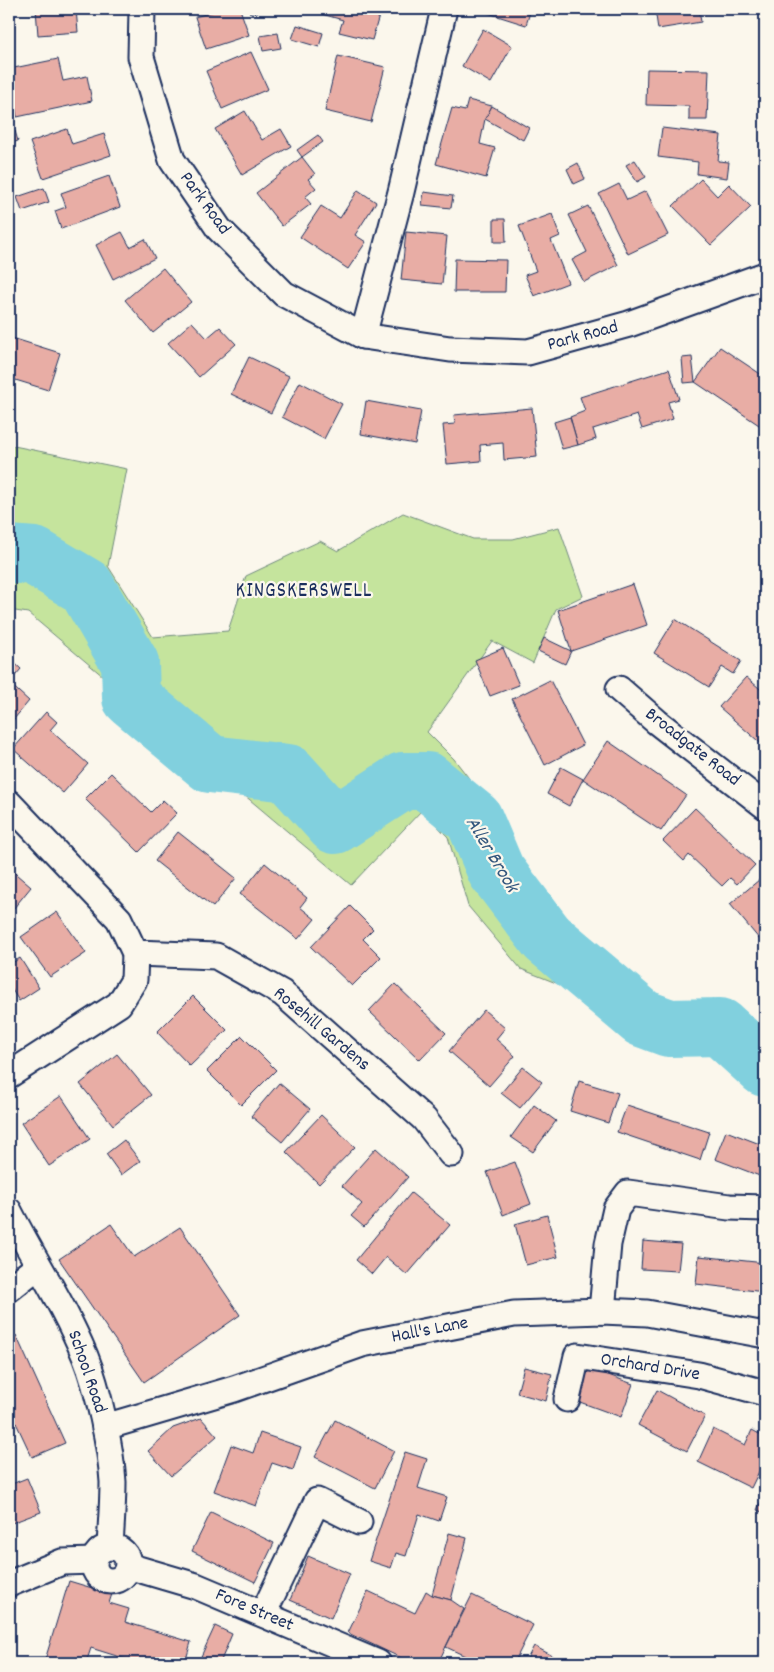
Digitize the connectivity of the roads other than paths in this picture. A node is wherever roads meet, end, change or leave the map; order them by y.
1 (142, 9) edge
2 (444, 9) edge
3 (765, 275) edge
4 (363, 336) junction
5 (619, 689) dead end
6 (9, 803) edge
7 (765, 806) edge
8 (135, 952) junction
9 (9, 1075) edge
10 (451, 1154) dead end
11 (765, 1208) edge
12 (9, 1211) edge
13 (37, 1267) junction
14 (9, 1289) edge
15 (602, 1310) junction
16 (765, 1335) edge
17 (765, 1393) edge
18 (567, 1399) dead end
19 (105, 1427) junction
20 (359, 1522) dead end
21 (102, 1554) junction
22 (9, 1584) edge
23 (263, 1614) junction
24 (378, 1663) edge

1 - 4 street, Park Road
2 - 4 street
3 - 4 street, Park Road
5 - 7 street, Broadgate Road
6 - 8 street
8 - 9 street
8 - 10 street, Rosehill Gardens
11 - 15 street
12 - 13 street, School Road
13 - 14 street
13 - 19 street, School Road
15 - 16 street, Hall's Lane
15 - 19 street, Hall's Lane
17 - 18 street, Orchard Drive
19 - 21 street, School Road
20 - 23 street
21 - 22 street
21 - 23 street, Fore Street
23 - 24 street, Fore Street

